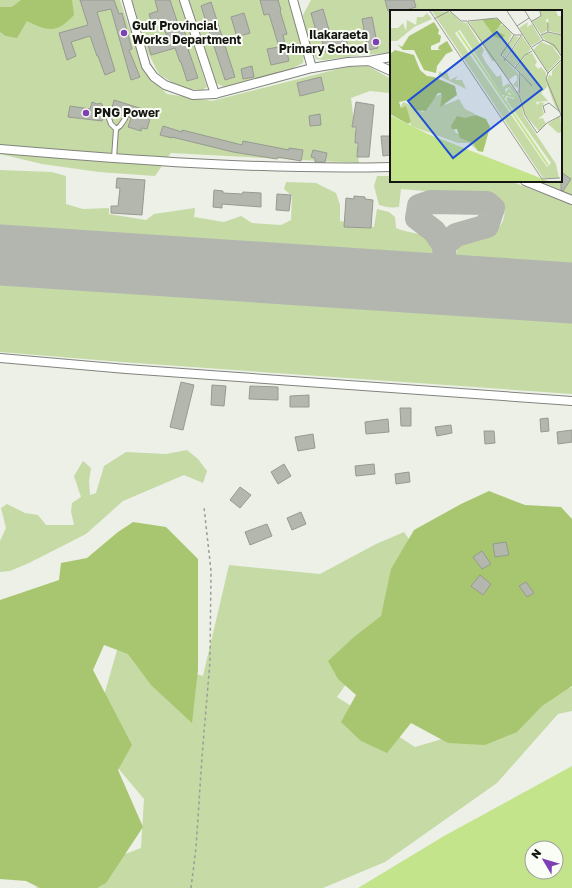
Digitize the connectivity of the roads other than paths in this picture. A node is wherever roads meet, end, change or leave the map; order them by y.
1 (127, 0) edge
2 (184, 0) edge
3 (293, 0) edge
4 (390, 57) edge
5 (369, 61) junction
6 (312, 68) junction
7 (390, 71) edge
8 (216, 94) junction
9 (108, 116) dead end
10 (125, 119) dead end
11 (116, 129) junction
12 (0, 149) edge
13 (114, 158) junction
14 (390, 167) edge
15 (527, 182) edge
16 (572, 200) edge
17 (0, 358) edge
18 (572, 401) edge

1 - 8 street
2 - 8 street
3 - 6 street
4 - 5 street
5 - 6 street
5 - 7 street
6 - 8 street
9 - 11 lane
10 - 11 lane
11 - 13 lane
12 - 13 street
13 - 14 street
15 - 16 street
17 - 18 street

